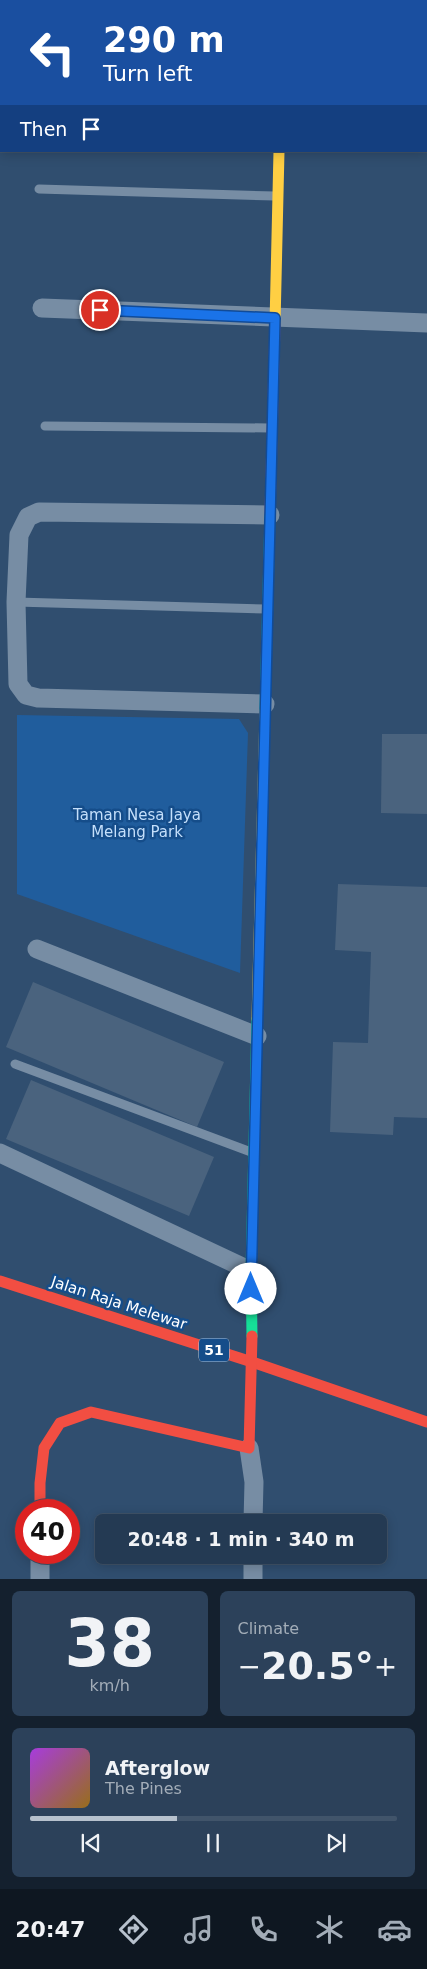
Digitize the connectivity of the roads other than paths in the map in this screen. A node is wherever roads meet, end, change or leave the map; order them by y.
1 (279, 152) edge
2 (39, 190) dead end
3 (278, 196) junction
4 (42, 308) dead end
5 (275, 318) junction
6 (427, 323) edge
7 (45, 426) dead end
8 (272, 428) junction
9 (270, 515) junction
10 (16, 602) junction
11 (267, 609) junction
12 (265, 704) junction
13 (37, 949) dead end
14 (257, 1036) junction
15 (15, 1064) dead end
16 (0, 1153) edge
17 (254, 1153) junction
18 (251, 1271) junction
19 (0, 1281) edge
20 (252, 1362) junction
21 (427, 1422) edge
22 (249, 1448) junction
23 (40, 1499) edge
24 (253, 1514) edge
25 (40, 1564) edge
26 (253, 1564) edge
27 (40, 1579) edge
28 (253, 1579) edge

1 - 3 main road
2 - 3 lane
3 - 5 main road
4 - 5 street
5 - 6 street
5 - 8 main road
7 - 8 lane
8 - 9 main road
9 - 10 street
9 - 11 main road
10 - 11 lane
10 - 12 street
11 - 12 main road
12 - 14 main road
13 - 14 street
14 - 17 main road
15 - 17 lane
16 - 18 street
17 - 18 main road
18 - 20 main road
19 - 20 main road, Jalan Raja Melewar / 51
20 - 21 main road, Jalan Raja Melewar / 51
20 - 22 main road
22 - 23 main road
22 - 24 street
25 - 27 street
26 - 28 street

